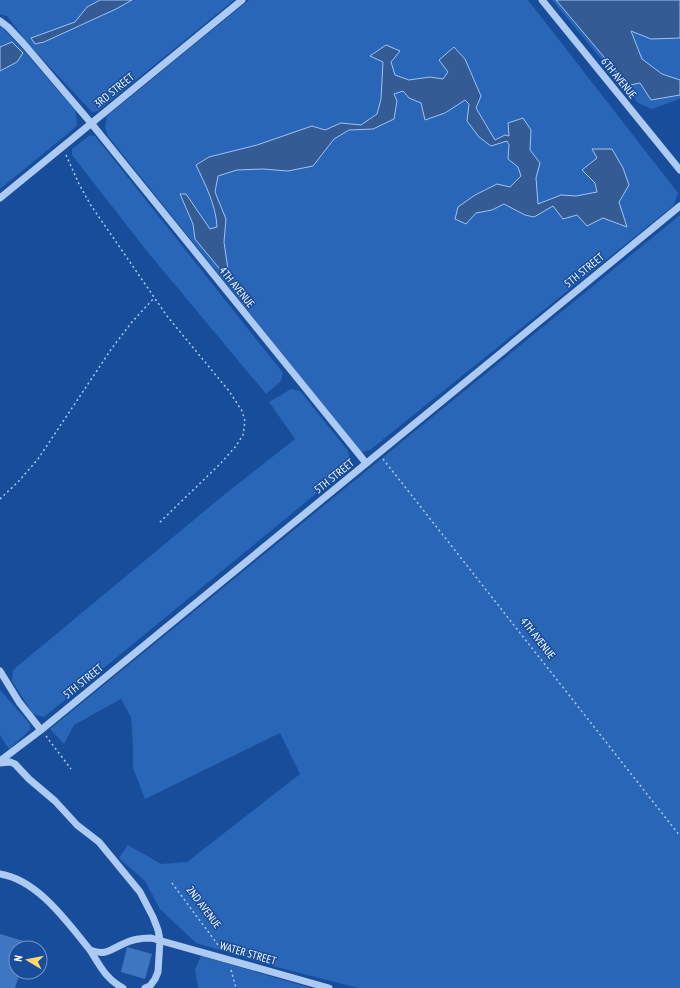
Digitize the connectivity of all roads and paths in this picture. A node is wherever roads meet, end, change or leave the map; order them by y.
1 (242, 0) edge
2 (542, 0) edge
3 (0, 21) edge
4 (91, 123) junction
5 (62, 147) junction
6 (680, 170) edge
7 (0, 198) edge
8 (680, 206) edge
9 (155, 298) junction
10 (378, 453) junction
11 (366, 463) junction
12 (0, 499) edge
13 (159, 523) dead end
14 (0, 671) edge
15 (41, 730) junction
16 (0, 762) edge
17 (71, 769) dead end
18 (680, 836) edge
19 (0, 874) edge
20 (172, 883) dead end
21 (160, 940) junction
22 (90, 950) junction
23 (228, 959) junction
24 (123, 988) edge
25 (145, 988) edge
26 (236, 988) edge
27 (329, 988) edge

1 - 4 street, 3RD STREET
2 - 6 street, 6TH AVENUE
3 - 4 street, 4TH AVENUE
4 - 5 street, 3RD STREET
4 - 11 street, 4TH AVENUE
5 - 7 street, 3RD STREET
5 - 9 path
8 - 10 street, 5TH STREET
9 - 12 path
9 - 13 path
10 - 11 street, 5TH STREET
10 - 18 path, 4TH AVENUE
11 - 15 street, 5TH STREET
14 - 15 street
15 - 16 street, 5TH STREET
15 - 17 path
16 - 21 street
19 - 22 street
20 - 23 path, 2ND AVENUE
21 - 22 street, WATER STREET
21 - 23 street, WATER STREET
21 - 25 street
22 - 24 street
23 - 26 path, 2ND AVENUE
23 - 27 street, WATER STREET

